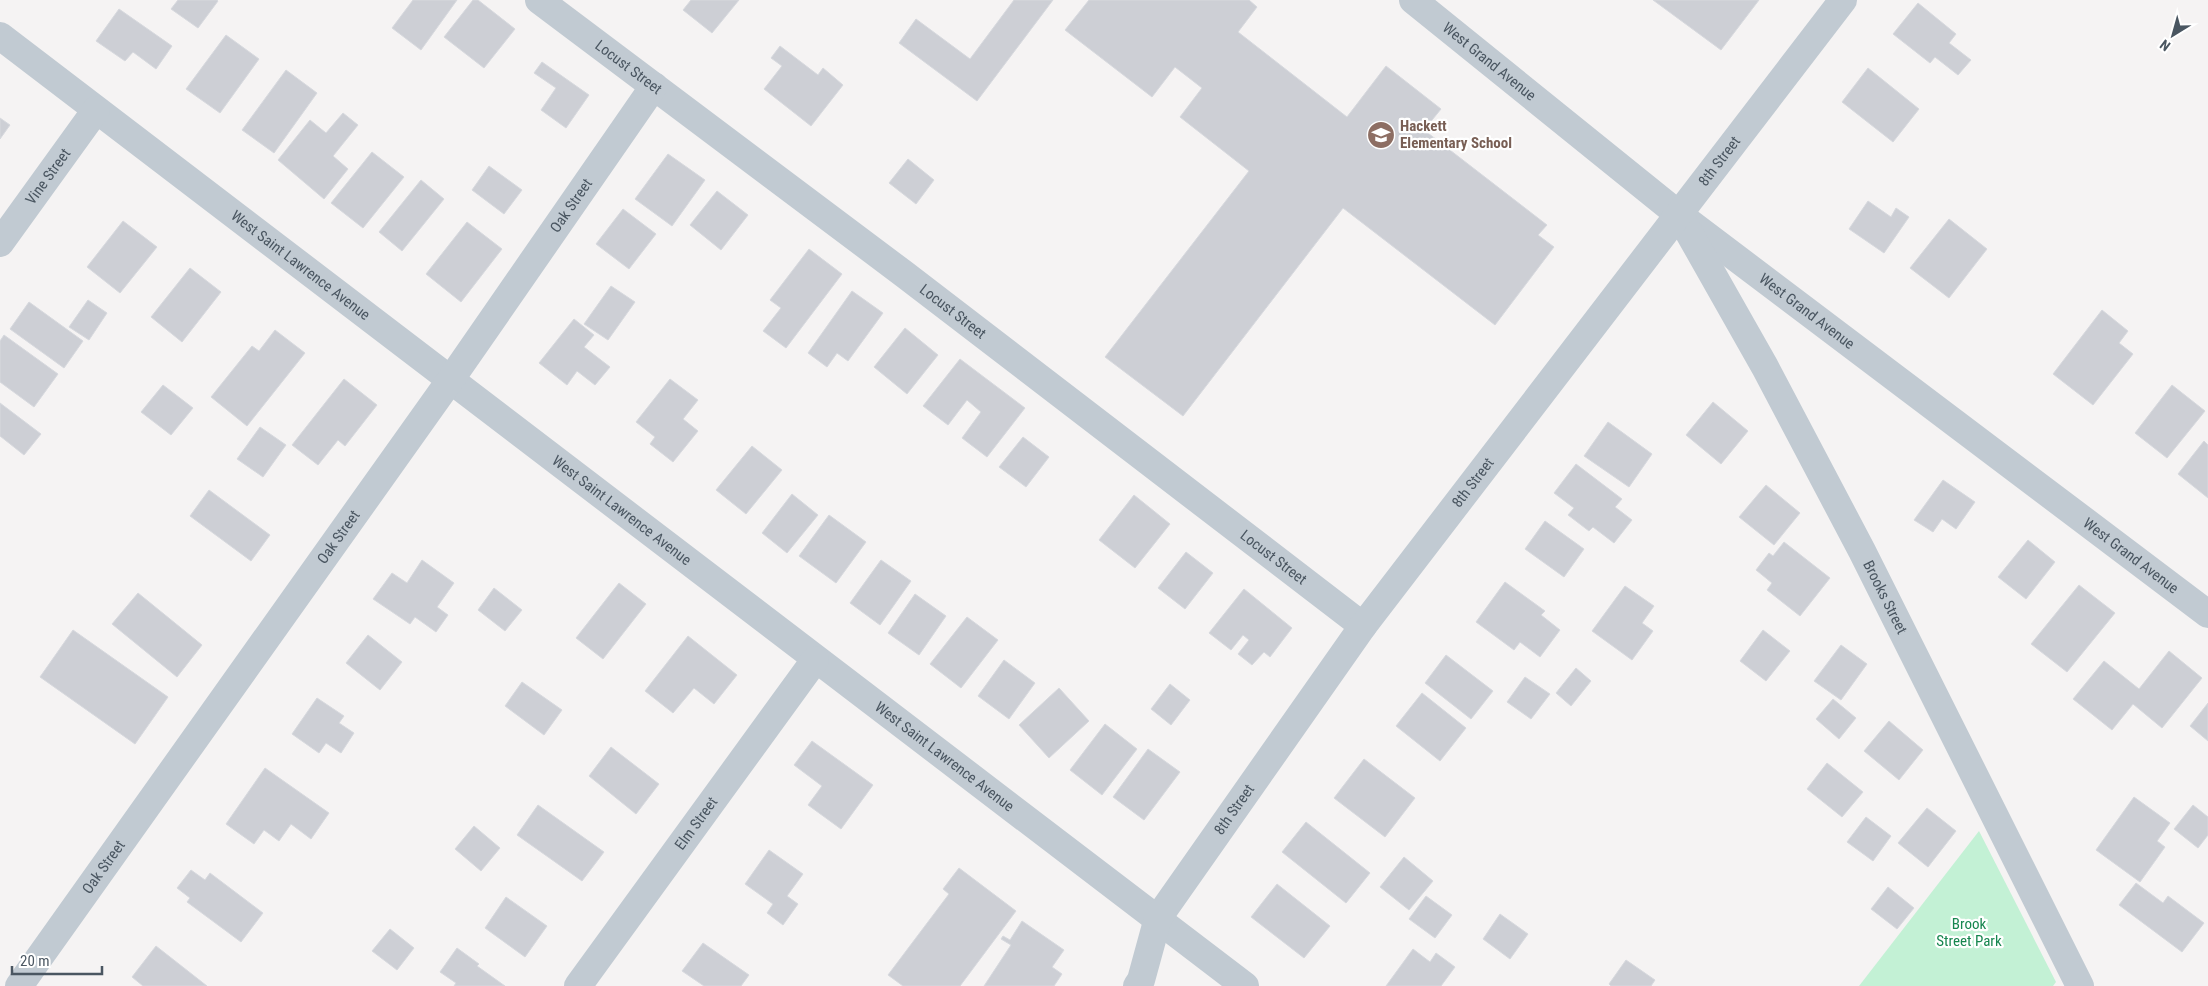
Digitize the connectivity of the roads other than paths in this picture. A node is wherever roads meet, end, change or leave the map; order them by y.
1 (539, 0) edge
2 (1413, 0) edge
3 (1843, 0) edge
4 (0, 36) edge
5 (654, 86) junction
6 (96, 110) junction
7 (1678, 214) junction
8 (0, 243) edge
9 (451, 379) junction
10 (2208, 614) edge
11 (1364, 626) junction
12 (815, 660) junction
13 (1158, 918) junction
14 (19, 986) edge
15 (578, 986) edge
16 (1137, 986) edge
17 (1245, 986) edge
18 (2080, 986) edge

1 - 5 street, Locust Street
2 - 7 street, West Grand Avenue
3 - 7 street, 8th Street
4 - 6 street, West Saint Lawrence Avenue
5 - 9 street, Oak Street
5 - 11 street, Locust Street
6 - 8 street, Vine Street
6 - 9 street, West Saint Lawrence Avenue
7 - 10 street, West Grand Avenue
7 - 11 street, 8th Street
7 - 18 street, Brooks Street
9 - 12 street, West Saint Lawrence Avenue
9 - 14 street, Oak Street
11 - 13 street, 8th Street
12 - 13 street, West Saint Lawrence Avenue
12 - 15 street, Elm Street
13 - 16 street, 8th Street
13 - 17 street, West Saint Lawrence Avenue

